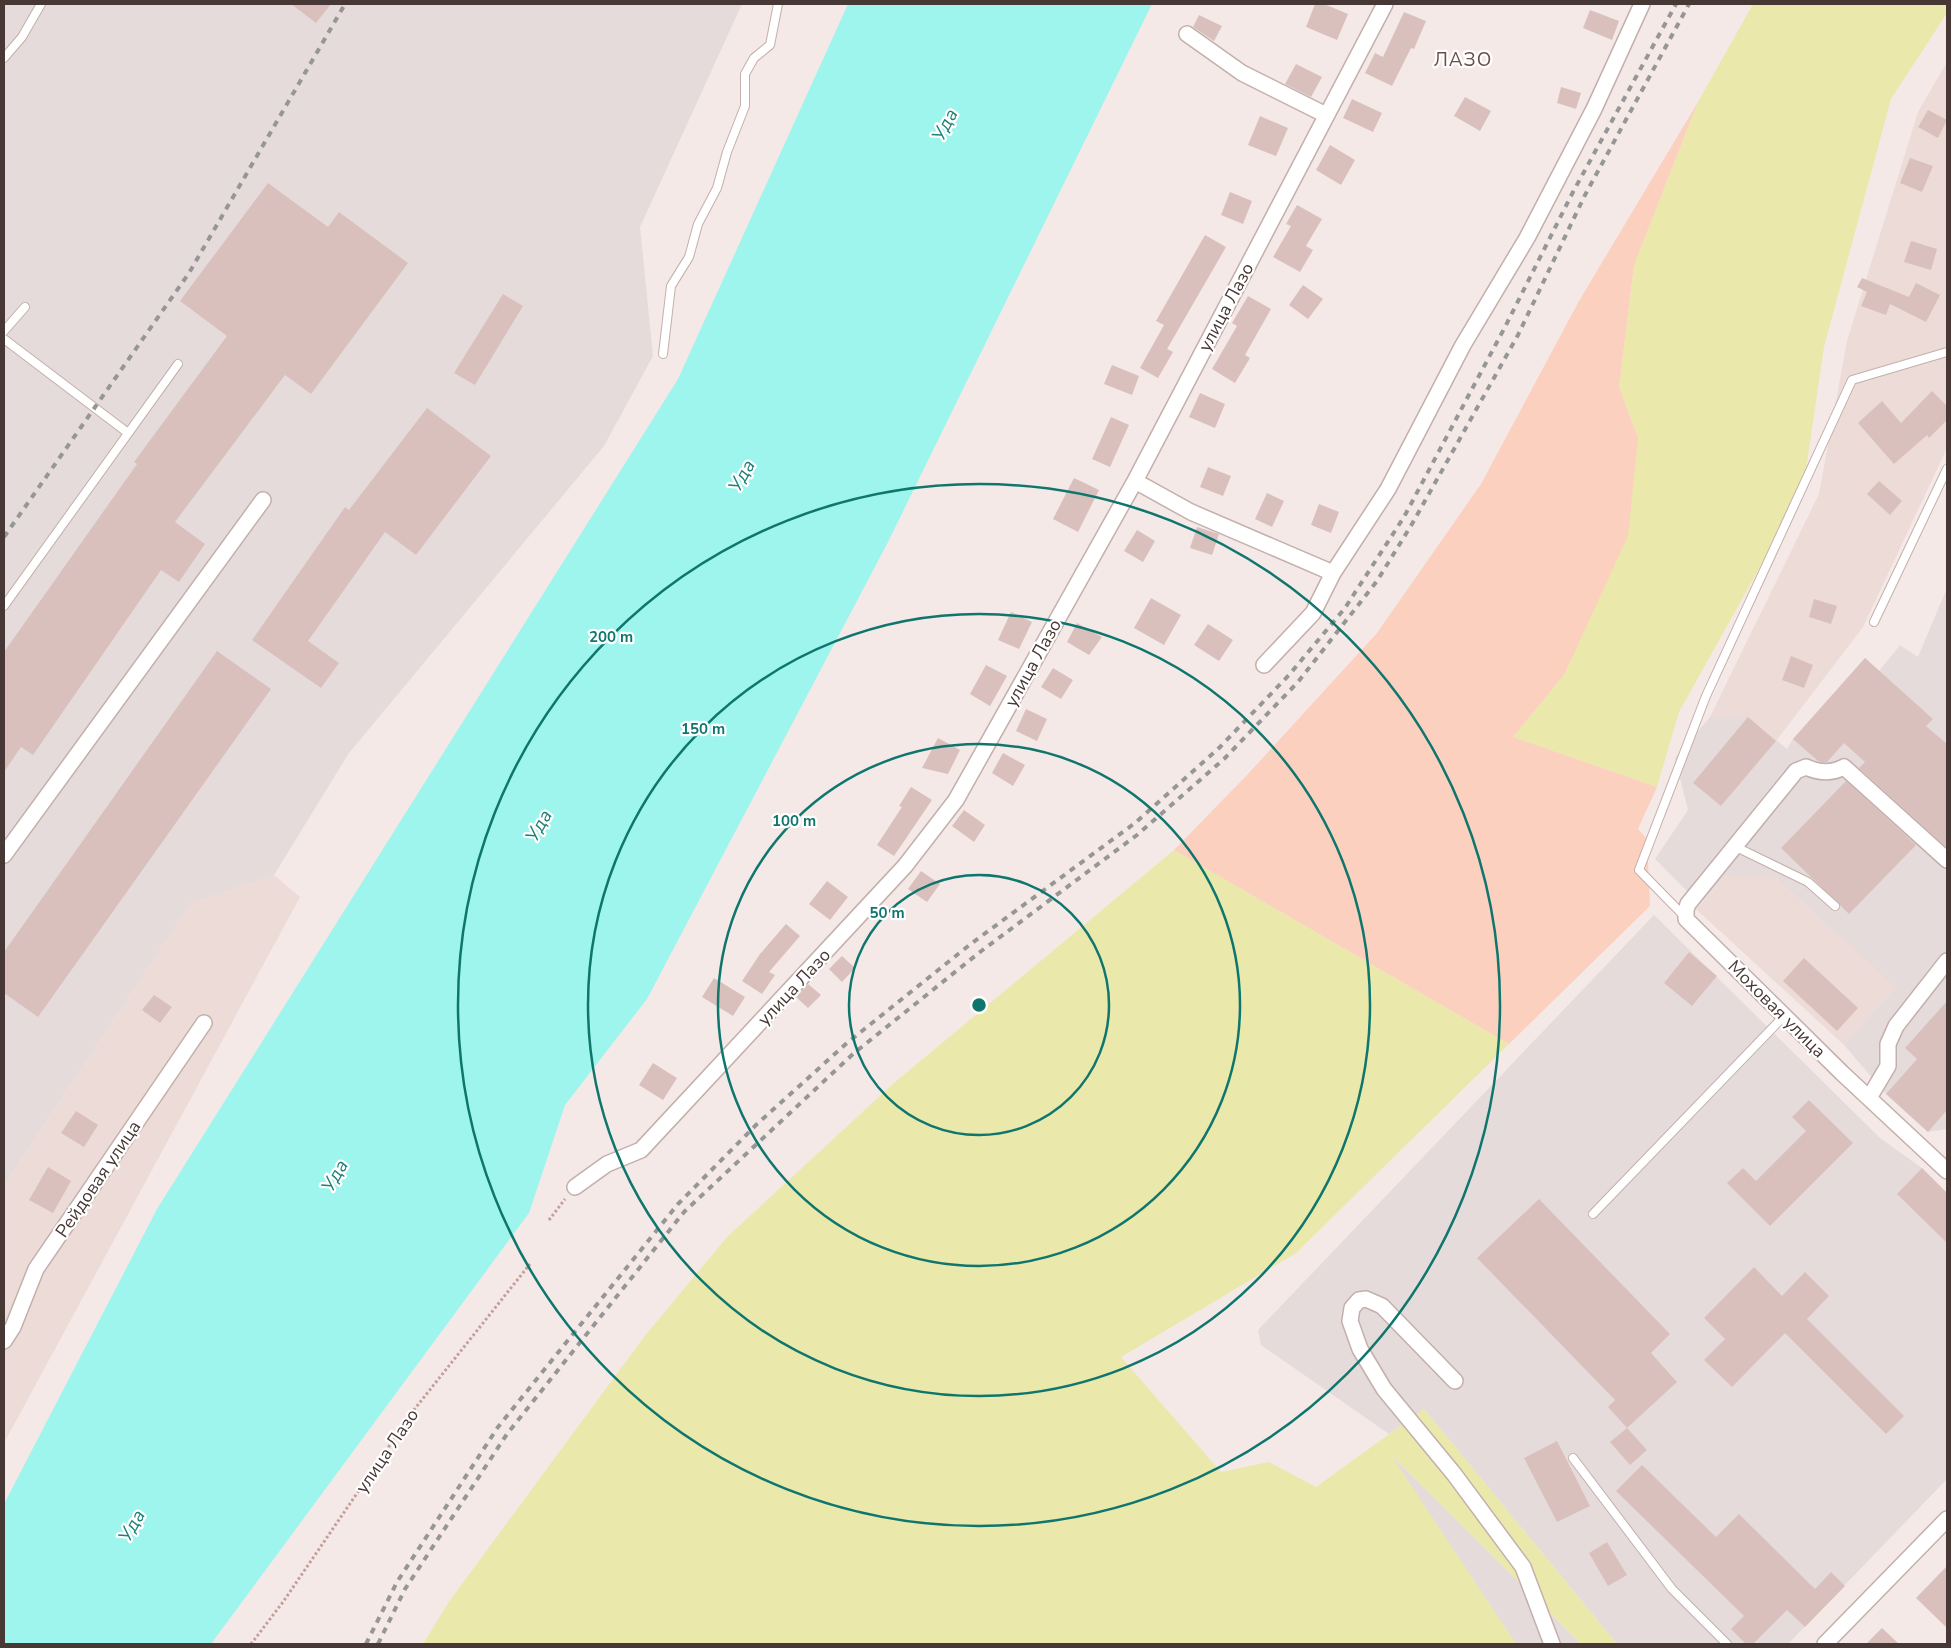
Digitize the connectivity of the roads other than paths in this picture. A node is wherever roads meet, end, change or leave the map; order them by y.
1 (41, 4) edge
2 (778, 4) edge
3 (1385, 4) edge
4 (1642, 4) edge
5 (1186, 34) dead end
6 (4, 58) edge
7 (1326, 115) junction
8 (25, 307) dead end
9 (4, 331) edge
10 (4, 339) edge
11 (1947, 352) edge
12 (662, 354) dead end
13 (178, 364) dead end
14 (128, 433) junction
15 (1947, 469) edge
16 (1135, 481) junction
17 (263, 500) dead end
18 (1333, 573) junction
19 (4, 606) edge
20 (1874, 622) dead end
21 (1264, 665) dead end
22 (1734, 846) junction
23 (4, 855) edge
24 (1947, 860) edge
25 (1835, 906) dead end
26 (1686, 919) junction
27 (1947, 961) edge
28 (1784, 1016) junction
29 (204, 1023) dead end
30 (1869, 1098) junction
31 (1947, 1171) edge
32 (575, 1187) road end
33 (1593, 1214) dead end
34 (4, 1341) edge
35 (1456, 1381) dead end
36 (1573, 1458) dead end
37 (1947, 1520) edge
38 (1552, 1644) edge
39 (1727, 1644) edge
40 (1825, 1644) edge

1 - 6 lane
2 - 12 lane
3 - 7 street, улица Лазо
4 - 18 street
5 - 7 street
7 - 16 street, улица Лазо
8 - 9 lane
10 - 14 lane
11 - 26 lane
13 - 14 lane
14 - 19 lane
15 - 20 lane
16 - 18 street
16 - 32 street, улица Лазо
17 - 23 street
18 - 21 street
22 - 24 street
22 - 25 lane
22 - 26 street
26 - 28 street, Моховая улица
27 - 30 street
28 - 30 street, Моховая улица
28 - 33 lane
29 - 34 street, Рейдовая улица
30 - 31 street, Моховая улица
35 - 38 street
36 - 39 lane
37 - 40 street

